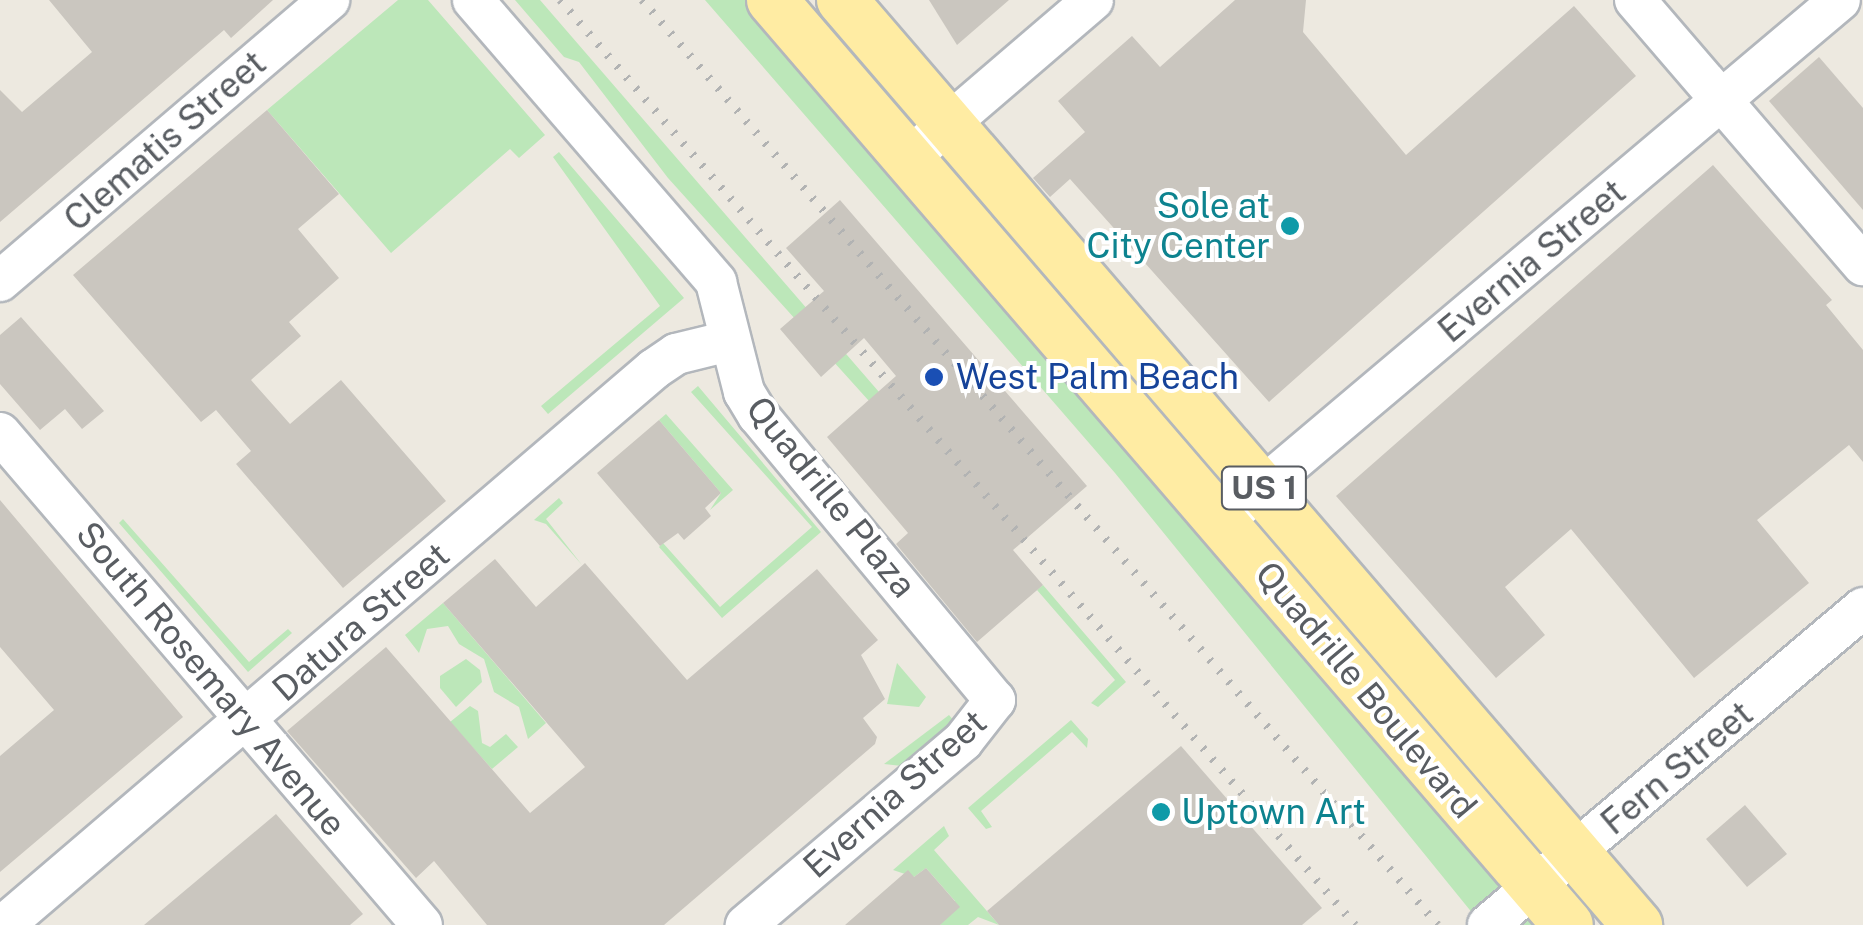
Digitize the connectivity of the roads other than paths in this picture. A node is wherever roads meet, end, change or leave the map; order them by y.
1 (329, 0) edge
2 (473, 0) edge
3 (772, 0) edge
4 (842, 0) edge
5 (1093, 0) edge
6 (1634, 0) edge
7 (1840, 0) edge
8 (1721, 100) junction
9 (948, 124) junction
10 (908, 158) junction
11 (1863, 265) edge
12 (0, 281) edge
13 (729, 341) junction
14 (0, 433) edge
15 (1263, 487) junction
16 (1223, 521) junction
17 (1863, 608) edge
18 (995, 700) joint
19 (244, 722) junction
20 (1576, 854) junction
21 (1535, 888) junction
22 (4, 925) edge
23 (422, 925) edge
24 (746, 925) edge
25 (1488, 925) edge
26 (1568, 925) edge
27 (1637, 925) edge

1 - 12 street, Clematis Street
2 - 13 street, Quadrille Plaza
3 - 10 main road, Quadrille Boulevard / US 1
4 - 9 main road, Quadrille Boulevard / US 1
5 - 9 street
6 - 8 street
7 - 8 street, Evernia Street
8 - 11 street
8 - 15 street, Evernia Street
9 - 10 street
9 - 15 main road, Quadrille Boulevard / US 1
10 - 16 main road, Quadrille Boulevard / US 1
13 - 18 street, Quadrille Plaza
13 - 19 street, Datura Street
14 - 19 street, South Rosemary Avenue
15 - 16 street, Evernia Street
15 - 20 main road, Quadrille Boulevard / US 1
16 - 21 main road, Quadrille Boulevard / US 1
17 - 20 street, Fern Street
18 - 24 street, Evernia Street
19 - 22 street, Datura Street
19 - 23 street, South Rosemary Avenue
20 - 21 street, Fern Street
20 - 27 main road, Quadrille Boulevard / US 1
21 - 25 street, Fern Street
21 - 26 main road, Quadrille Boulevard / US 1

